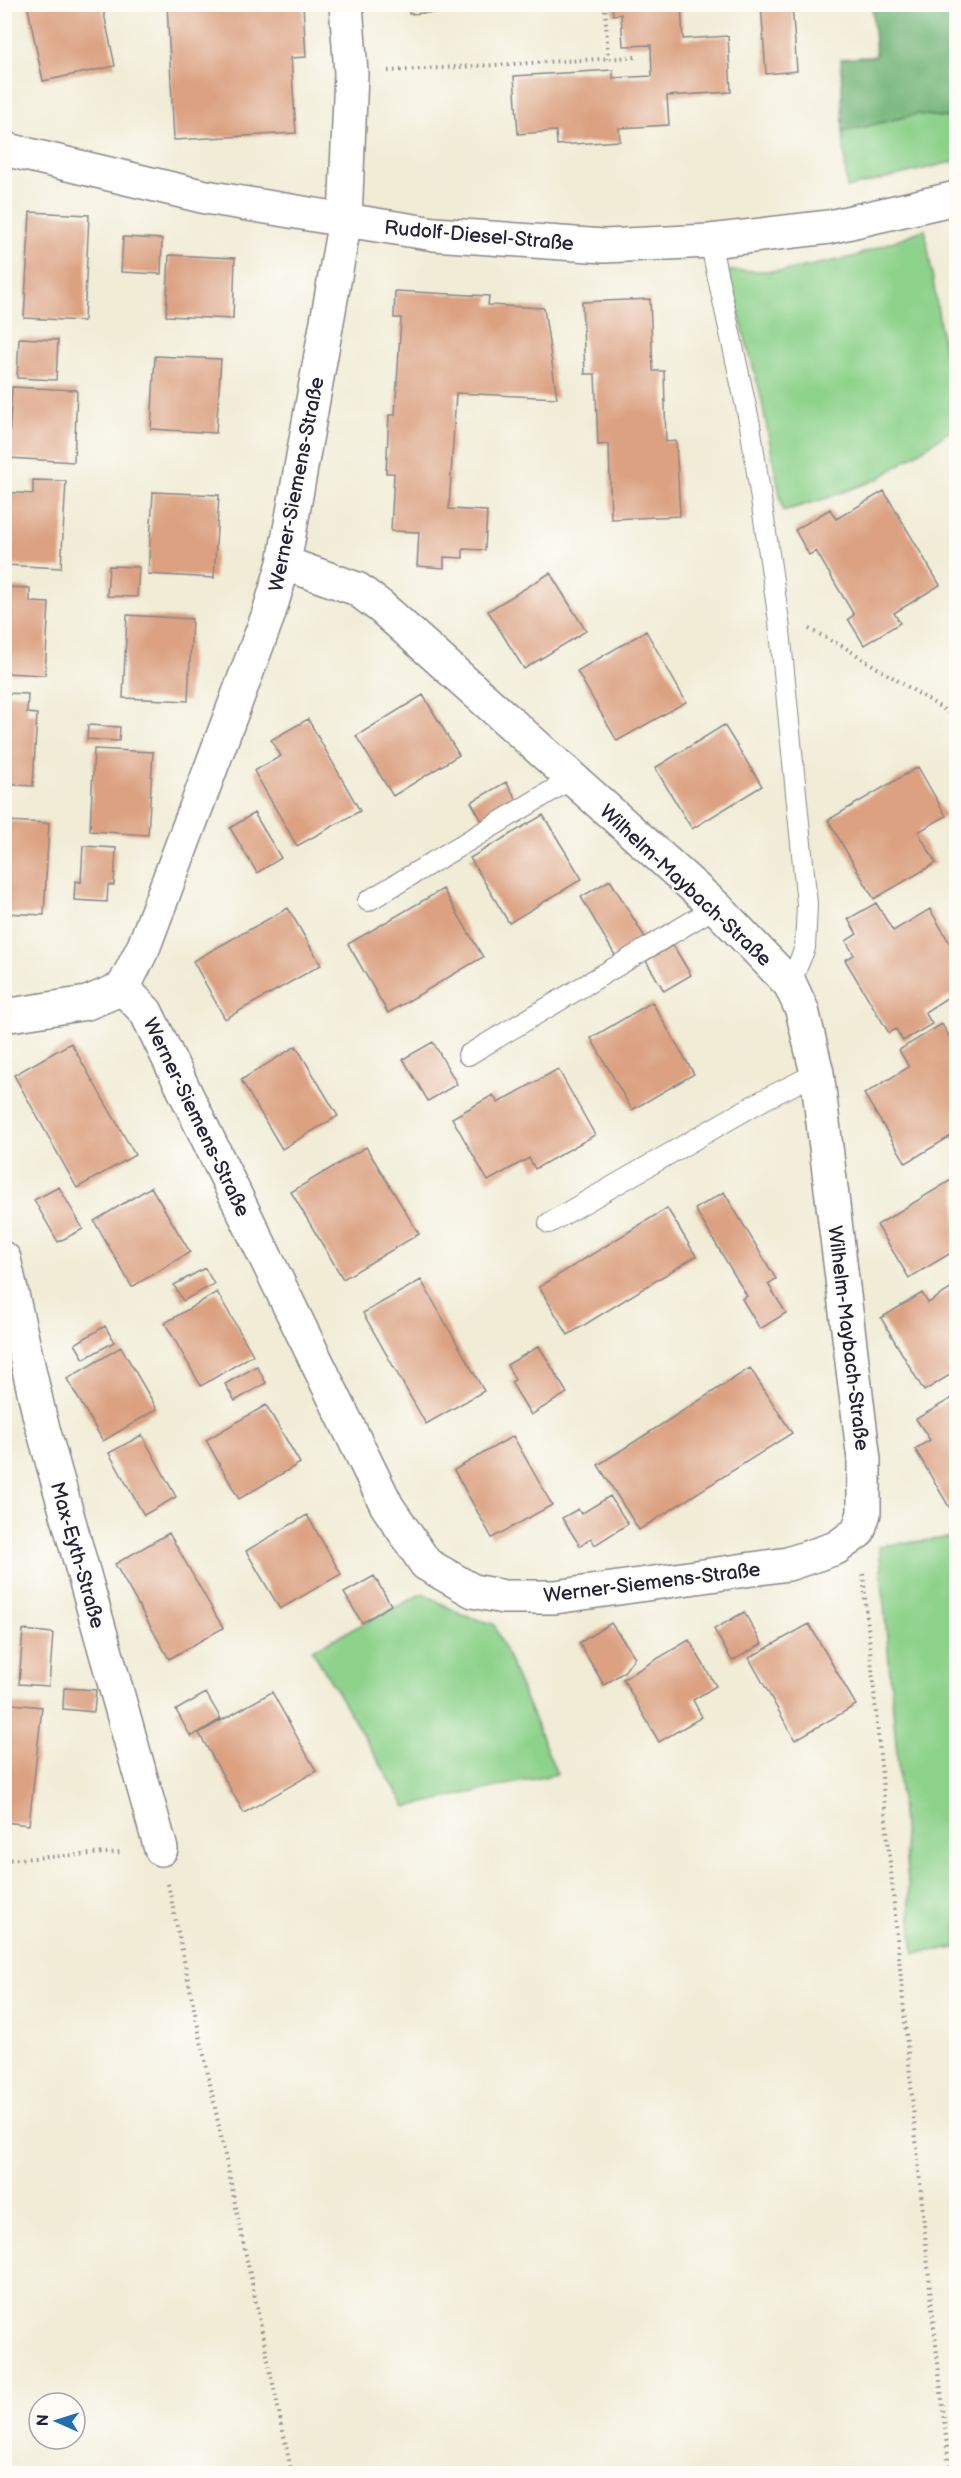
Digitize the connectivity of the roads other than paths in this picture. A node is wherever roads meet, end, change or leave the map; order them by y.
1 (346, 4) edge
2 (4, 149) edge
3 (950, 199) edge
4 (345, 220) junction
5 (710, 241) junction
6 (284, 563) junction
7 (573, 778) junction
8 (368, 901) dead end
9 (716, 907) junction
10 (790, 984) junction
11 (123, 988) junction
12 (4, 1016) edge
13 (468, 1055) dead end
14 (817, 1073) junction
15 (549, 1223) dead end
16 (4, 1259) edge
17 (858, 1532) joint
18 (161, 1850) road end

1 - 4 street, Werner-Siemens-Straße
2 - 4 street, Rudolf-Diesel-Straße
3 - 5 street, Rudolf-Diesel-Straße
4 - 5 street, Rudolf-Diesel-Straße
4 - 6 street, Werner-Siemens-Straße
5 - 10 lane
6 - 7 street, Wilhelm-Maybach-Straße
6 - 11 street, Werner-Siemens-Straße
7 - 8 lane
7 - 9 street, Wilhelm-Maybach-Straße
9 - 10 street, Wilhelm-Maybach-Straße
9 - 13 lane
10 - 14 street, Wilhelm-Maybach-Straße
11 - 12 street
11 - 17 street, Werner-Siemens-Straße
14 - 15 lane
14 - 17 street, Wilhelm-Maybach-Straße
16 - 18 street, Max-Eyth-Straße

